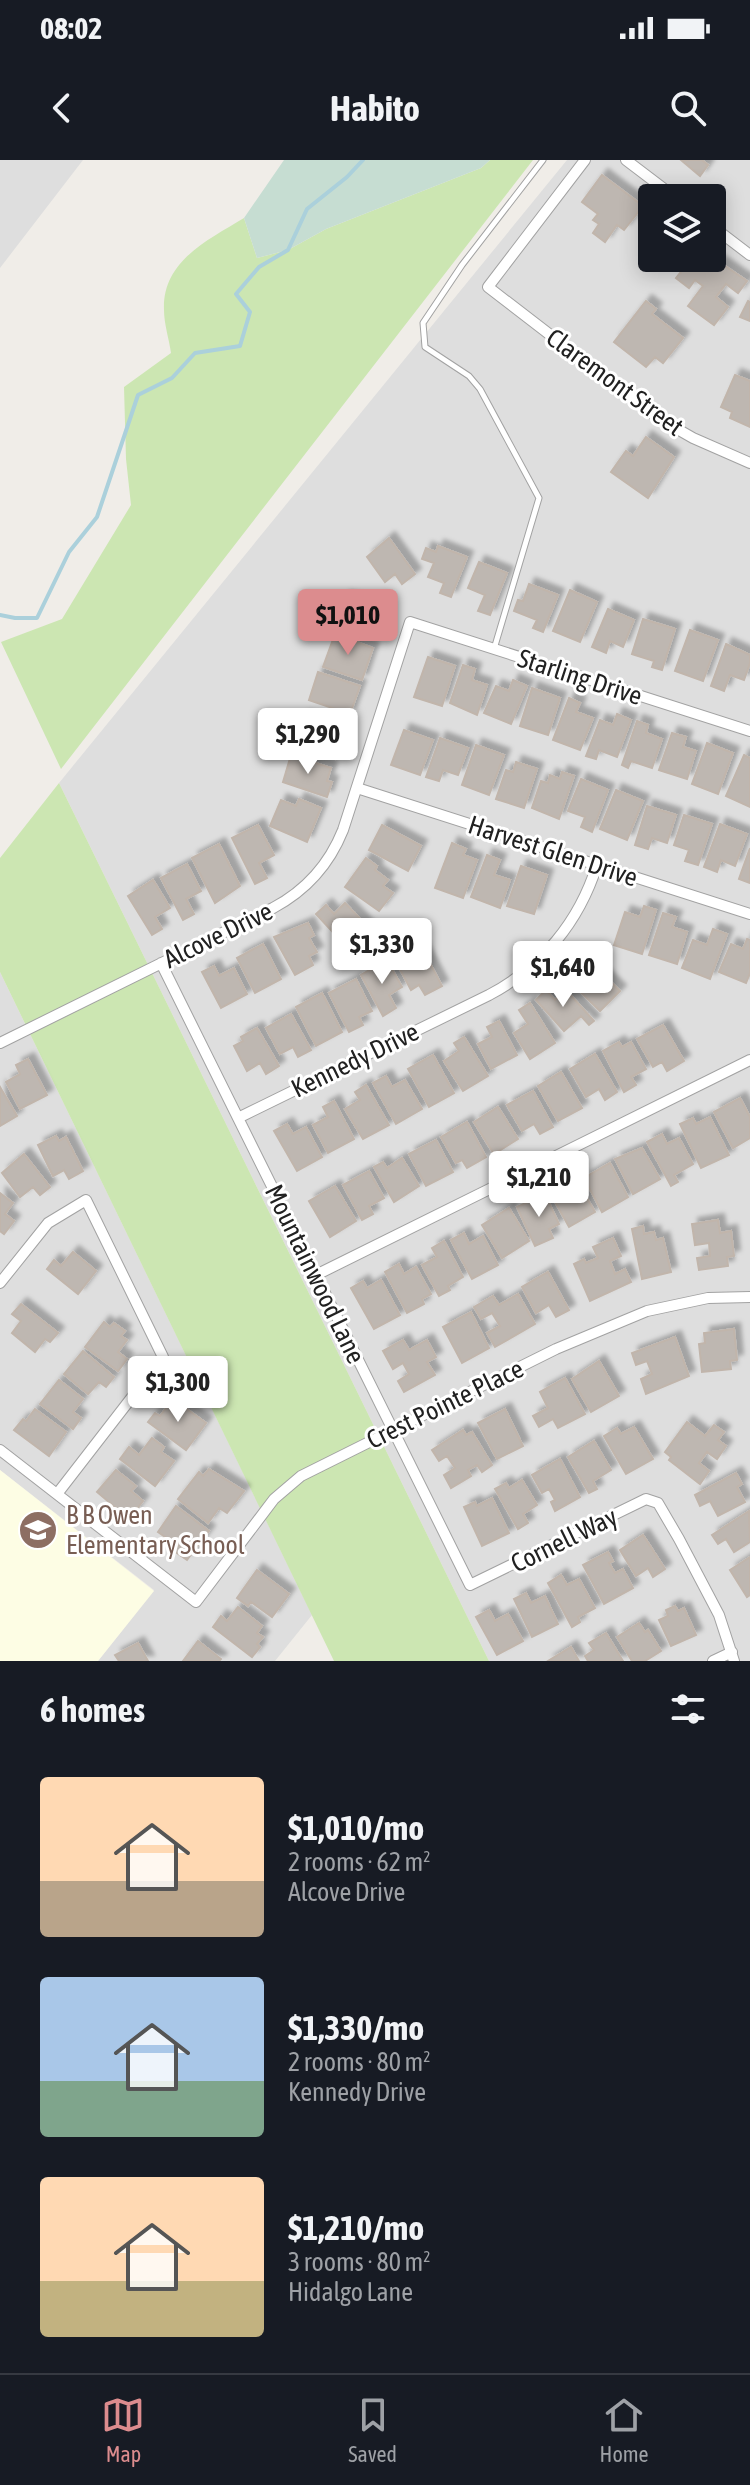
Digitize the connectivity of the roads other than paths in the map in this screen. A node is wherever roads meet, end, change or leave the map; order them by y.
1 (543, 160) edge
2 (585, 160) edge
3 (626, 160) edge
4 (658, 184) edge
5 (726, 237) edge
6 (750, 255) edge
7 (750, 463) edge
8 (410, 622) joint
9 (494, 649) junction
10 (750, 731) edge
11 (357, 788) junction
12 (597, 865) junction
13 (750, 914) edge
14 (161, 963) junction
15 (0, 1043) edge
16 (750, 1060) edge
17 (238, 1118) junction
18 (316, 1275) junction
19 (0, 1283) edge
20 (750, 1297) edge
21 (393, 1430) junction
22 (0, 1450) edge
23 (57, 1494) junction
24 (470, 1585) joint
25 (733, 1656) edge
26 (713, 1661) edge

1 - 9 lane
2 - 7 street, Claremont Street
3 - 4 street
5 - 6 street
8 - 9 street, Starling Drive
8 - 11 street, Alcove Drive
9 - 10 street, Starling Drive
11 - 12 street, Harvest Glen Drive
11 - 14 street, Alcove Drive
12 - 13 street, Harvest Glen Drive
12 - 17 street, Kennedy Drive
14 - 15 street, Alcove Drive
14 - 17 street, Mountainwood Lane
16 - 18 street
17 - 18 street, Mountainwood Lane
18 - 21 street, Mountainwood Lane
19 - 23 street
20 - 21 street, Crest Pointe Place
21 - 23 street, Crest Pointe Place
21 - 24 street, Mountainwood Lane
22 - 23 street
24 - 25 street, Cornell Way
25 - 26 street

